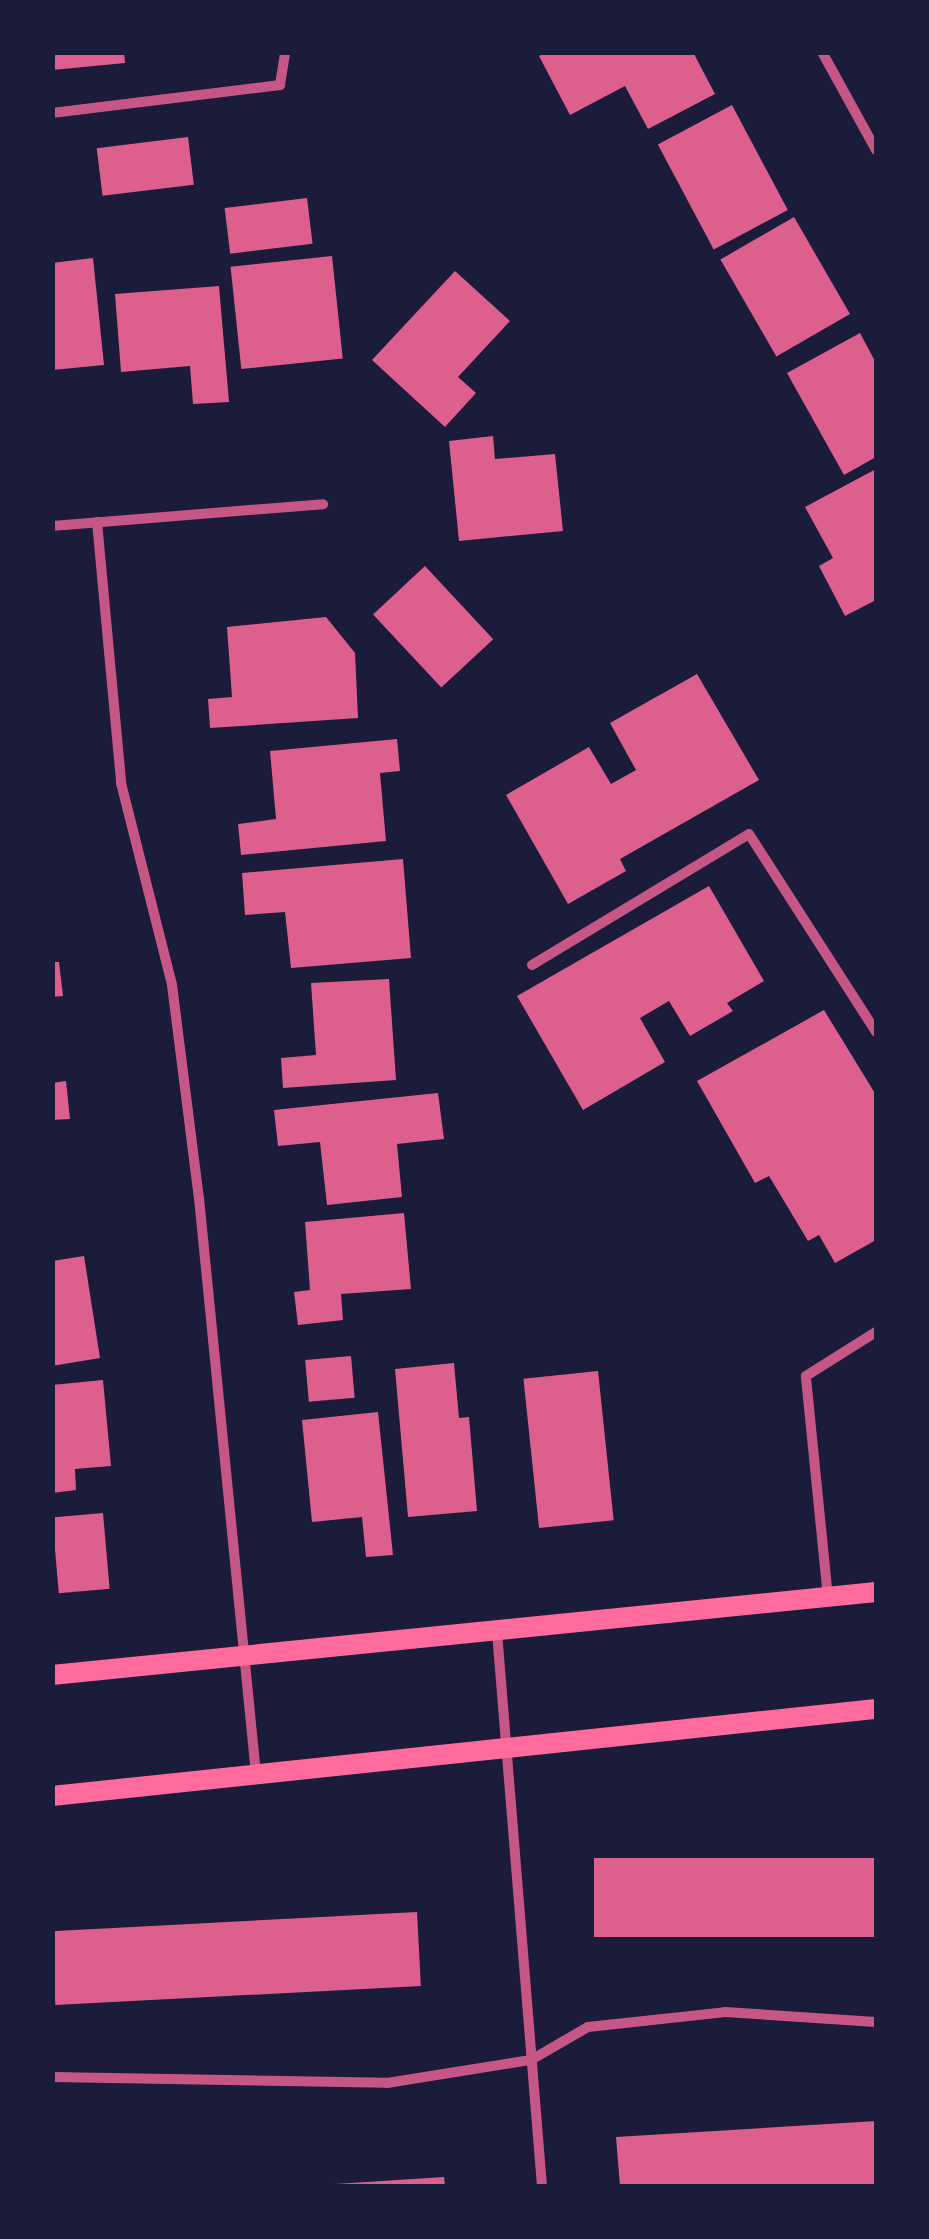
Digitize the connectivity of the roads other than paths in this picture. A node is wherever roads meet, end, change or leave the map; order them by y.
1 (285, 52) edge
2 (822, 52) edge
3 (52, 113) edge
4 (876, 150) edge
5 (323, 504) dead end
6 (97, 522) junction
7 (52, 526) edge
8 (532, 965) dead end
9 (876, 1032) edge
10 (876, 1332) edge
11 (876, 1592) edge
12 (828, 1598) junction
13 (497, 1632) junction
14 (244, 1654) junction
15 (52, 1675) edge
16 (876, 1710) edge
17 (508, 1749) junction
18 (256, 1775) junction
19 (52, 1796) edge
20 (876, 2022) edge
21 (531, 2060) junction
22 (52, 2077) edge
23 (542, 2186) edge

1 - 3 street
2 - 4 street
5 - 6 street
6 - 7 street
6 - 14 street
8 - 9 street
10 - 12 street
11 - 12 main road
12 - 13 main road
13 - 14 main road
13 - 17 street
14 - 15 main road
14 - 18 street
16 - 17 main road
17 - 18 main road
17 - 21 street
18 - 19 main road
20 - 21 street
21 - 22 street
21 - 23 street

